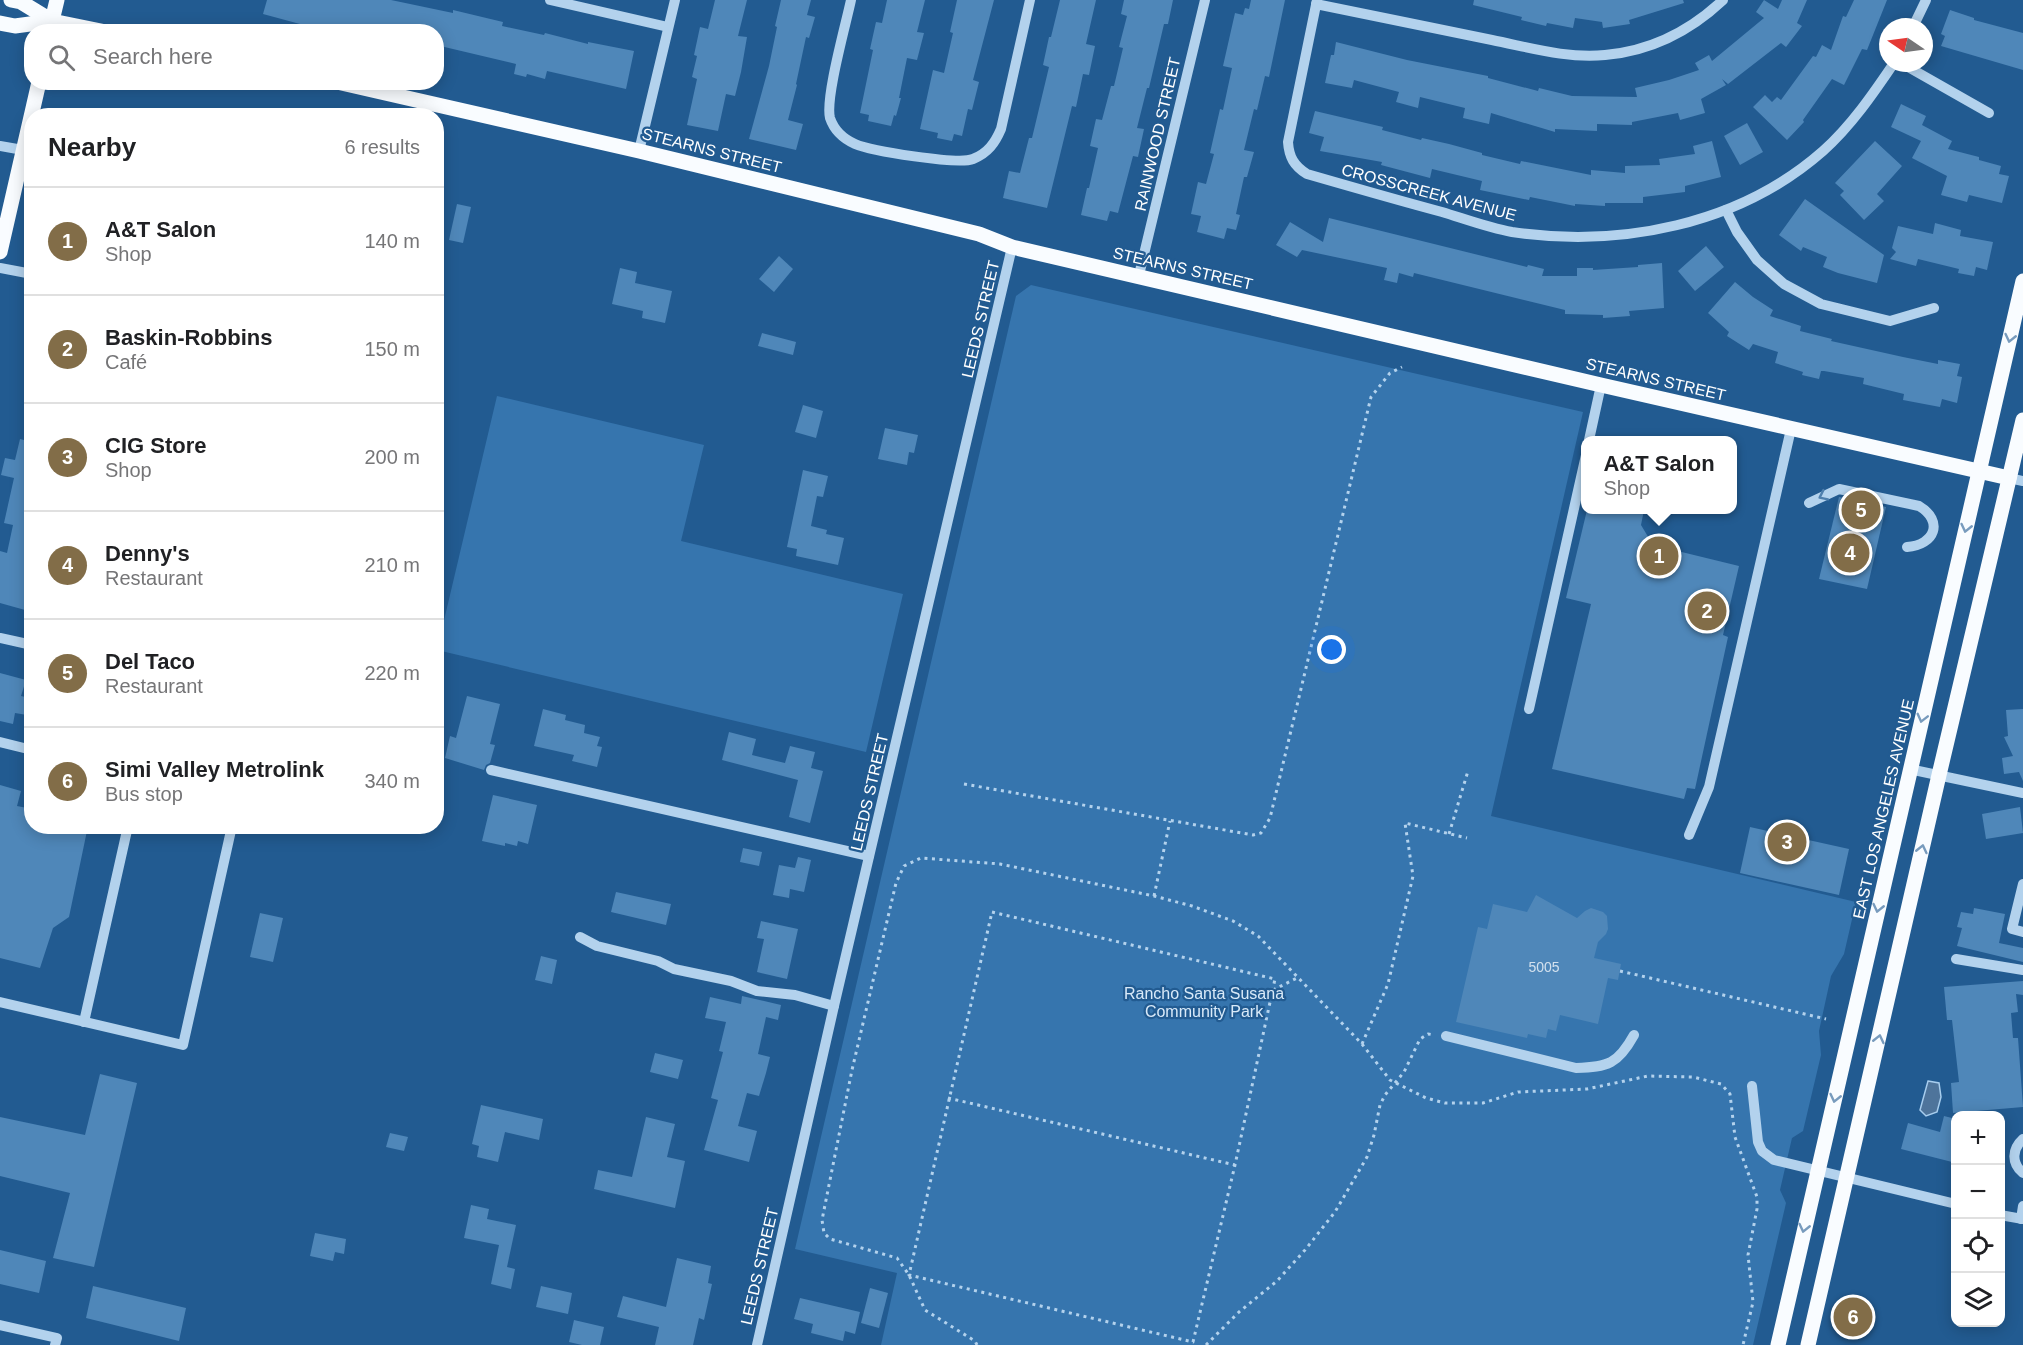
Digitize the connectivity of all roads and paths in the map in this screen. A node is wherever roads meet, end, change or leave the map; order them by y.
1 (11, 0) edge
2 (57, 0) edge
3 (550, 0) edge
4 (675, 0) edge
5 (851, 0) edge
6 (1030, 0) edge
7 (1205, 0) edge
8 (1723, 0) edge
9 (1926, 0) edge
10 (1316, 2) edge
11 (1917, 18) edge
12 (0, 23) edge
13 (48, 24) edge
14 (51, 24) edge
15 (24, 26) edge
16 (668, 27) junction
17 (1888, 72) edge
18 (1918, 72) edge
19 (37, 90) edge
20 (372, 90) edge
21 (33, 108) edge
22 (1989, 113) dead end
23 (0, 146) edge
24 (24, 146) edge
25 (23, 150) junction
26 (639, 151) junction
27 (1726, 210) junction
28 (1012, 247) junction
29 (0, 252) edge
30 (0, 268) edge
31 (24, 272) edge
32 (1139, 275) junction
33 (2023, 281) edge
34 (1934, 308) dead end
35 (1402, 367) dead end
36 (1601, 385) junction
37 (2023, 420) edge
38 (1791, 429) junction
39 (1590, 436) edge
40 (1979, 471) junction
41 (1581, 477) edge
42 (2016, 479) edge
43 (1809, 503) dead end
44 (1907, 547) dead end
45 (0, 638) edge
46 (24, 643) edge
47 (1528, 709) dead end
48 (0, 742) edge
49 (24, 748) edge
50 (1910, 769) junction
51 (491, 770) dead end
52 (1468, 771) dead end
53 (1939, 775) junction
54 (964, 784) dead end
55 (2023, 793) edge
56 (1170, 821) junction
57 (126, 834) edge
58 (230, 834) edge
59 (1449, 834) junction
60 (1689, 835) dead end
61 (1467, 838) dead end
62 (869, 856) junction
63 (2023, 884) edge
64 (1154, 896) junction
65 (2018, 930) edge
66 (580, 937) dead end
67 (1956, 958) dead end
68 (2023, 970) edge
69 (1620, 971) dead end
70 (1298, 978) junction
71 (1274, 990) junction
72 (0, 1002) edge
73 (834, 1006) junction
74 (1826, 1019) dead end
75 (84, 1022) junction
76 (1634, 1035) dead end
77 (1446, 1036) joint
78 (1362, 1044) junction
79 (1395, 1083) junction
80 (1752, 1086) dead end
81 (948, 1098) junction
82 (2023, 1139) edge
83 (1235, 1165) junction
84 (1818, 1171) junction
85 (2023, 1173) edge
86 (1847, 1178) junction
87 (1951, 1203) edge
88 (2023, 1206) edge
89 (2005, 1216) edge
90 (2022, 1220) edge
91 (909, 1275) junction
92 (0, 1325) edge
93 (55, 1345) edge
94 (757, 1345) edge
95 (977, 1345) edge
96 (1206, 1345) edge
97 (1743, 1345) edge
98 (1778, 1345) edge
99 (1808, 1345) edge

1 - 13 main road
2 - 14 main road
3 - 16 street
4 - 16 street
5 - 6 street
7 - 32 street, RAINWOOD STREET
8 - 10 street
9 - 11 street
10 - 27 street, CROSSCREEK AVENUE
12 - 15 main road
16 - 26 street
17 - 27 street, CROSSCREEK AVENUE
18 - 22 street
19 - 21 main road
20 - 26 main road, STEARNS STREET
23 - 25 street
24 - 25 main road
25 - 29 main road
26 - 28 main road, STEARNS STREET
27 - 34 street
28 - 32 main road, STEARNS STREET
28 - 62 street, LEEDS STREET
30 - 31 street
32 - 36 main road, STEARNS STREET
33 -> 40 main road, EAST LOS ANGELES AVENUE
35 - 56 path
36 - 38 main road, STEARNS STREET
36 - 39 street
37 - 42 main road
38 - 40 main road, STEARNS STREET
38 - 60 street
40 - 42 main road, STEARNS STREET
40 -> 50 main road, EAST LOS ANGELES AVENUE
41 - 47 street
42 - 53 main road
44 -> 43 street
45 - 46 street
48 - 49 street
50 - 53 street
50 -> 84 main road, EAST LOS ANGELES AVENUE
51 - 62 street
52 - 59 path
53 - 55 street
86 -> 53 main road
54 - 56 path
56 - 64 path
57 - 75 street
58 - 75 street
59 - 61 path
59 - 78 path
62 - 73 street, LEEDS STREET
63 - 65 street
64 - 70 path
64 - 91 path
66 - 73 street
67 - 68 street
69 - 74 path
70 - 71 path
70 - 78 path
71 - 81 path
71 - 83 path
72 - 75 street
73 - 94 street, LEEDS STREET
76 - 77 street
77 - 79 path
78 - 79 path
79 - 96 path
79 - 97 path
80 - 84 street
81 - 83 path
81 - 91 path
82 - 85 street
83 - 91 path
84 - 86 street
84 -> 98 main road, EAST LOS ANGELES AVENUE
86 - 87 street
86 - 99 main road
88 - 90 street
89 - 90 street
91 - 95 path
92 - 93 street

